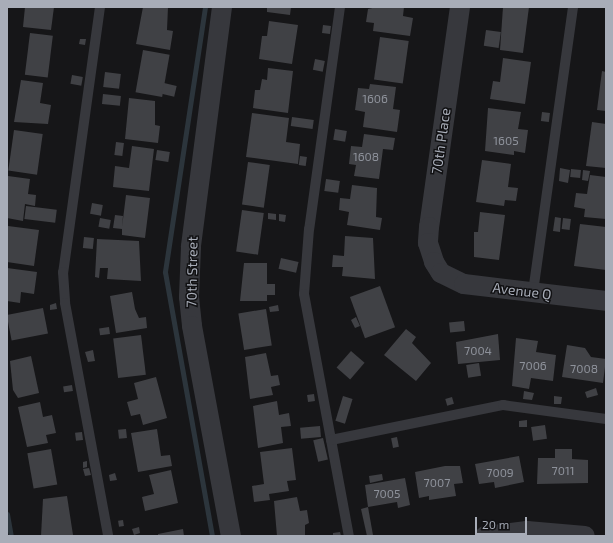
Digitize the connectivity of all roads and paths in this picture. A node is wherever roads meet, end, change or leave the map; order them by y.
1 (100, 7) edge
2 (222, 7) edge
3 (340, 7) edge
4 (460, 7) edge
5 (573, 7) edge
6 (441, 273) joint
7 (533, 292) junction
8 (606, 302) edge
9 (606, 419) edge
10 (331, 440) junction
11 (108, 536) edge
12 (231, 536) edge
13 (349, 536) edge
14 (486, 536) edge
15 (585, 536) edge

1 - 11 lane
2 - 12 street, 70th Street
3 - 10 lane
4 - 6 street, 70th Place
5 - 7 lane
6 - 7 street, Avenue Q
7 - 8 street, Avenue Q
9 - 10 lane
10 - 13 lane
14 - 15 street

